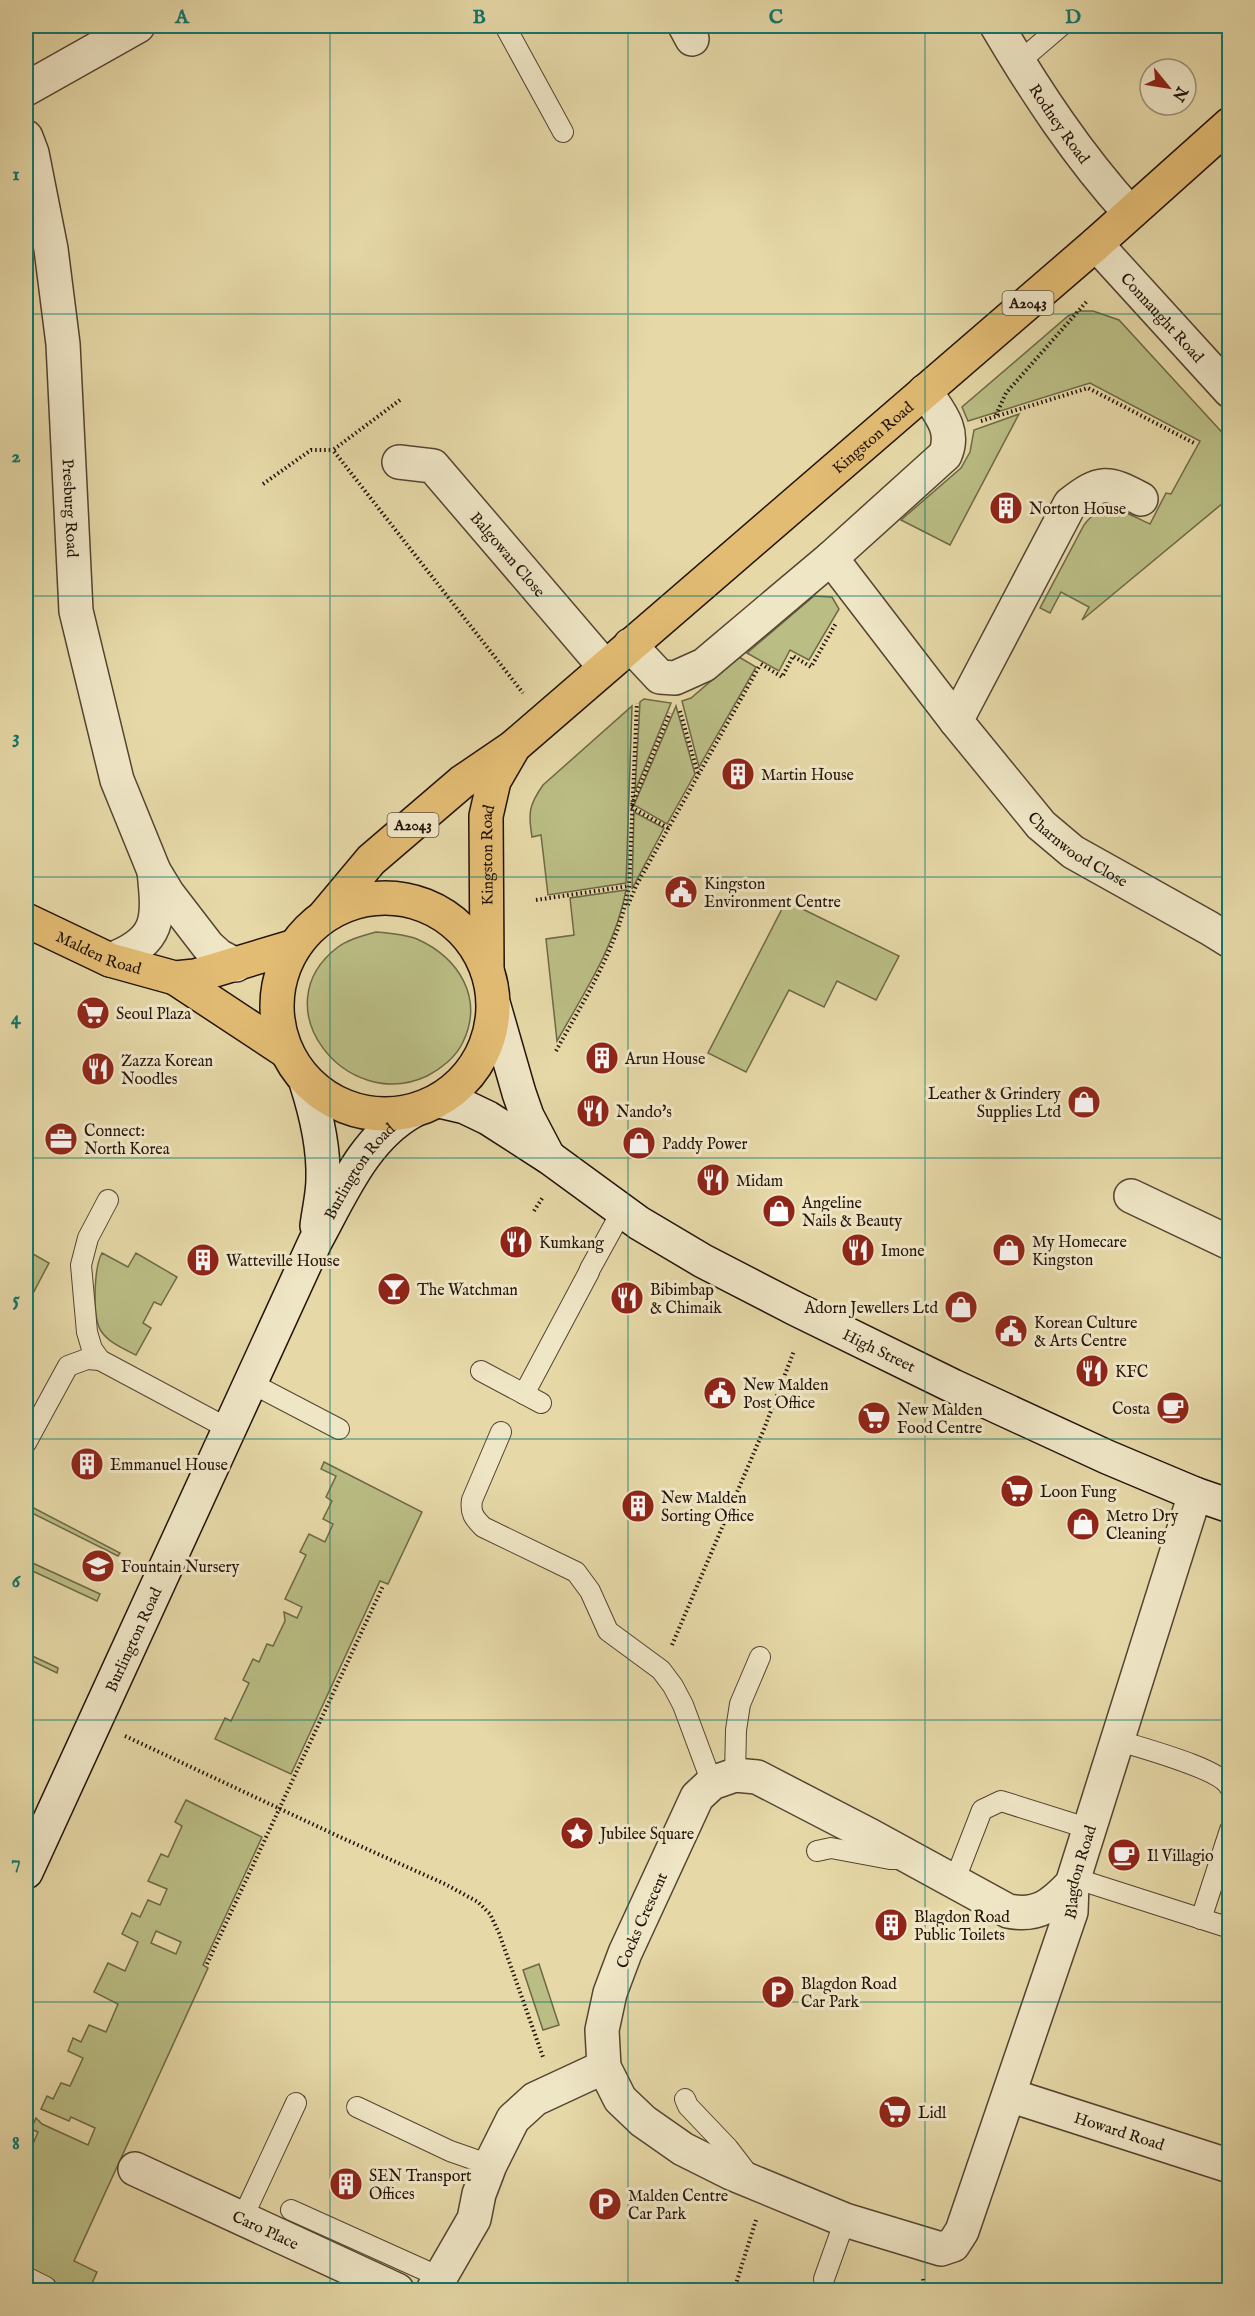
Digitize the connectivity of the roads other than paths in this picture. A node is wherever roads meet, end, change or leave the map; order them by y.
1 (138, 26) edge
2 (505, 26) edge
3 (997, 26) edge
4 (1060, 26) edge
5 (1019, 62) junction
6 (26, 89) edge
7 (1230, 124) edge
8 (563, 132) dead end
9 (26, 137) edge
10 (1130, 213) junction
11 (1096, 244) junction
12 (1230, 391) edge
13 (925, 392) junction
14 (399, 462) dead end
15 (1142, 499) dead end
16 (831, 558) junction
17 (630, 645) junction
18 (605, 667) junction
19 (956, 721) junction
20 (512, 748) junction
21 (154, 871) junction
22 (326, 915) junction
23 (26, 920) edge
24 (1230, 941) edge
25 (294, 946) junction
26 (110, 960) junction
27 (236, 964) junction
28 (487, 969) junction
29 (175, 978) junction
30 (494, 1006) junction
31 (287, 1052) junction
32 (306, 1082) junction
33 (426, 1106) junction
34 (550, 1158) junction
35 (1131, 1196) dead end
36 (108, 1200) dead end
37 (622, 1211) junction
38 (315, 1242) junction
39 (1230, 1243) edge
40 (100, 1360) junction
41 (481, 1371) dead end
42 (252, 1383) junction
43 (229, 1428) junction
44 (339, 1429) dead end
45 (501, 1432) dead end
46 (26, 1443) edge
47 (1195, 1494) junction
48 (1230, 1506) edge
49 (760, 1657) dead end
50 (1118, 1740) junction
51 (724, 1779) junction
52 (1230, 1788) edge
53 (1089, 1829) junction
54 (1230, 1830) edge
55 (817, 1851) dead end
56 (910, 1858) junction
57 (26, 1872) edge
58 (1073, 1881) junction
59 (954, 1882) junction
60 (1201, 1919) junction
61 (1230, 1928) edge
62 (604, 2067) junction
63 (1009, 2095) junction
64 (685, 2099) dead end
65 (296, 2103) dead end
66 (357, 2107) dead end
67 (490, 2165) junction
68 (1230, 2166) edge
69 (135, 2169) dead end
70 (761, 2185) junction
71 (291, 2210) dead end
72 (242, 2219) junction
73 (845, 2220) junction
74 (953, 2245) joint
75 (26, 2277) edge
76 (824, 2279) dead end
77 (438, 2284) edge
78 (46, 2288) dead end
79 (397, 2290) edge

1 - 6 street
2 - 8 lane
3 - 5 street, Rodney Road
4 - 5 lane
5 - 10 street, Rodney Road
7 - 10 main road, Kingston Road / A2043
9 - 21 street, Presburg Road
10 - 11 main road, Kingston Road / A2043
11 - 12 street, Connaught Road
11 - 13 main road, Kingston Road / A2043
13 - 16 street
13 - 17 main road, Kingston Road / A2043
14 - 18 street, Balgowan Close
15 - 19 street
16 - 17 street
16 - 19 street, Charnwood Close
17 - 18 main road, Kingston Road / A2043
18 - 20 main road, Kingston Road / A2043
19 - 24 street, Charnwood Close
20 - 22 main road, Kingston Road / A2043
20 - 28 main road, Kingston Road / A2043
21 - 26 street, Presburg Road
21 - 27 street, Presburg Road
22 - 25 main road
22 - 28 main road
23 - 26 main road, Malden Road
25 - 27 main road, Malden Road
25 - 31 main road
26 - 29 main road, Malden Road
27 - 29 main road, Malden Road
28 - 30 main road
29 - 31 main road, Malden Road
30 - 33 main road
30 - 34 street, High Street
31 - 32 main road
32 - 33 main road
32 - 38 street, Burlington Road
33 - 34 street, High Street
33 - 38 street, Burlington Road
34 - 37 street, High Street
35 - 39 street
36 - 40 lane
37 - 41 lane
37 - 47 street, High Street
38 - 42 street, Burlington Road
40 - 43 lane
40 - 46 lane
42 - 43 street, Burlington Road
42 - 44 lane
43 - 57 street, Burlington Road
45 - 51 lane
47 - 48 street, High Street
47 - 50 street, Blagdon Road
49 - 51 lane
50 - 52 lane
50 - 53 street, Blagdon Road
51 - 56 street
51 - 62 street, Cocks Crescent
53 - 58 street, Blagdon Road
53 - 59 lane
54 - 60 lane
55 - 56 lane
56 - 59 street
58 - 59 street
58 - 60 lane
58 - 63 street, Blagdon Road
60 - 61 lane
62 - 67 street
62 - 70 street, Cocks Crescent
63 - 68 street, Howard Road
63 - 74 street, Blagdon Road
64 - 70 lane
65 - 72 lane
66 - 67 lane
67 - 77 street
69 - 72 street, Caro Place
70 - 73 street, Cocks Crescent
71 - 77 lane
72 - 79 street, Caro Place
73 - 74 street, Cocks Crescent
73 - 76 lane
75 - 78 lane

